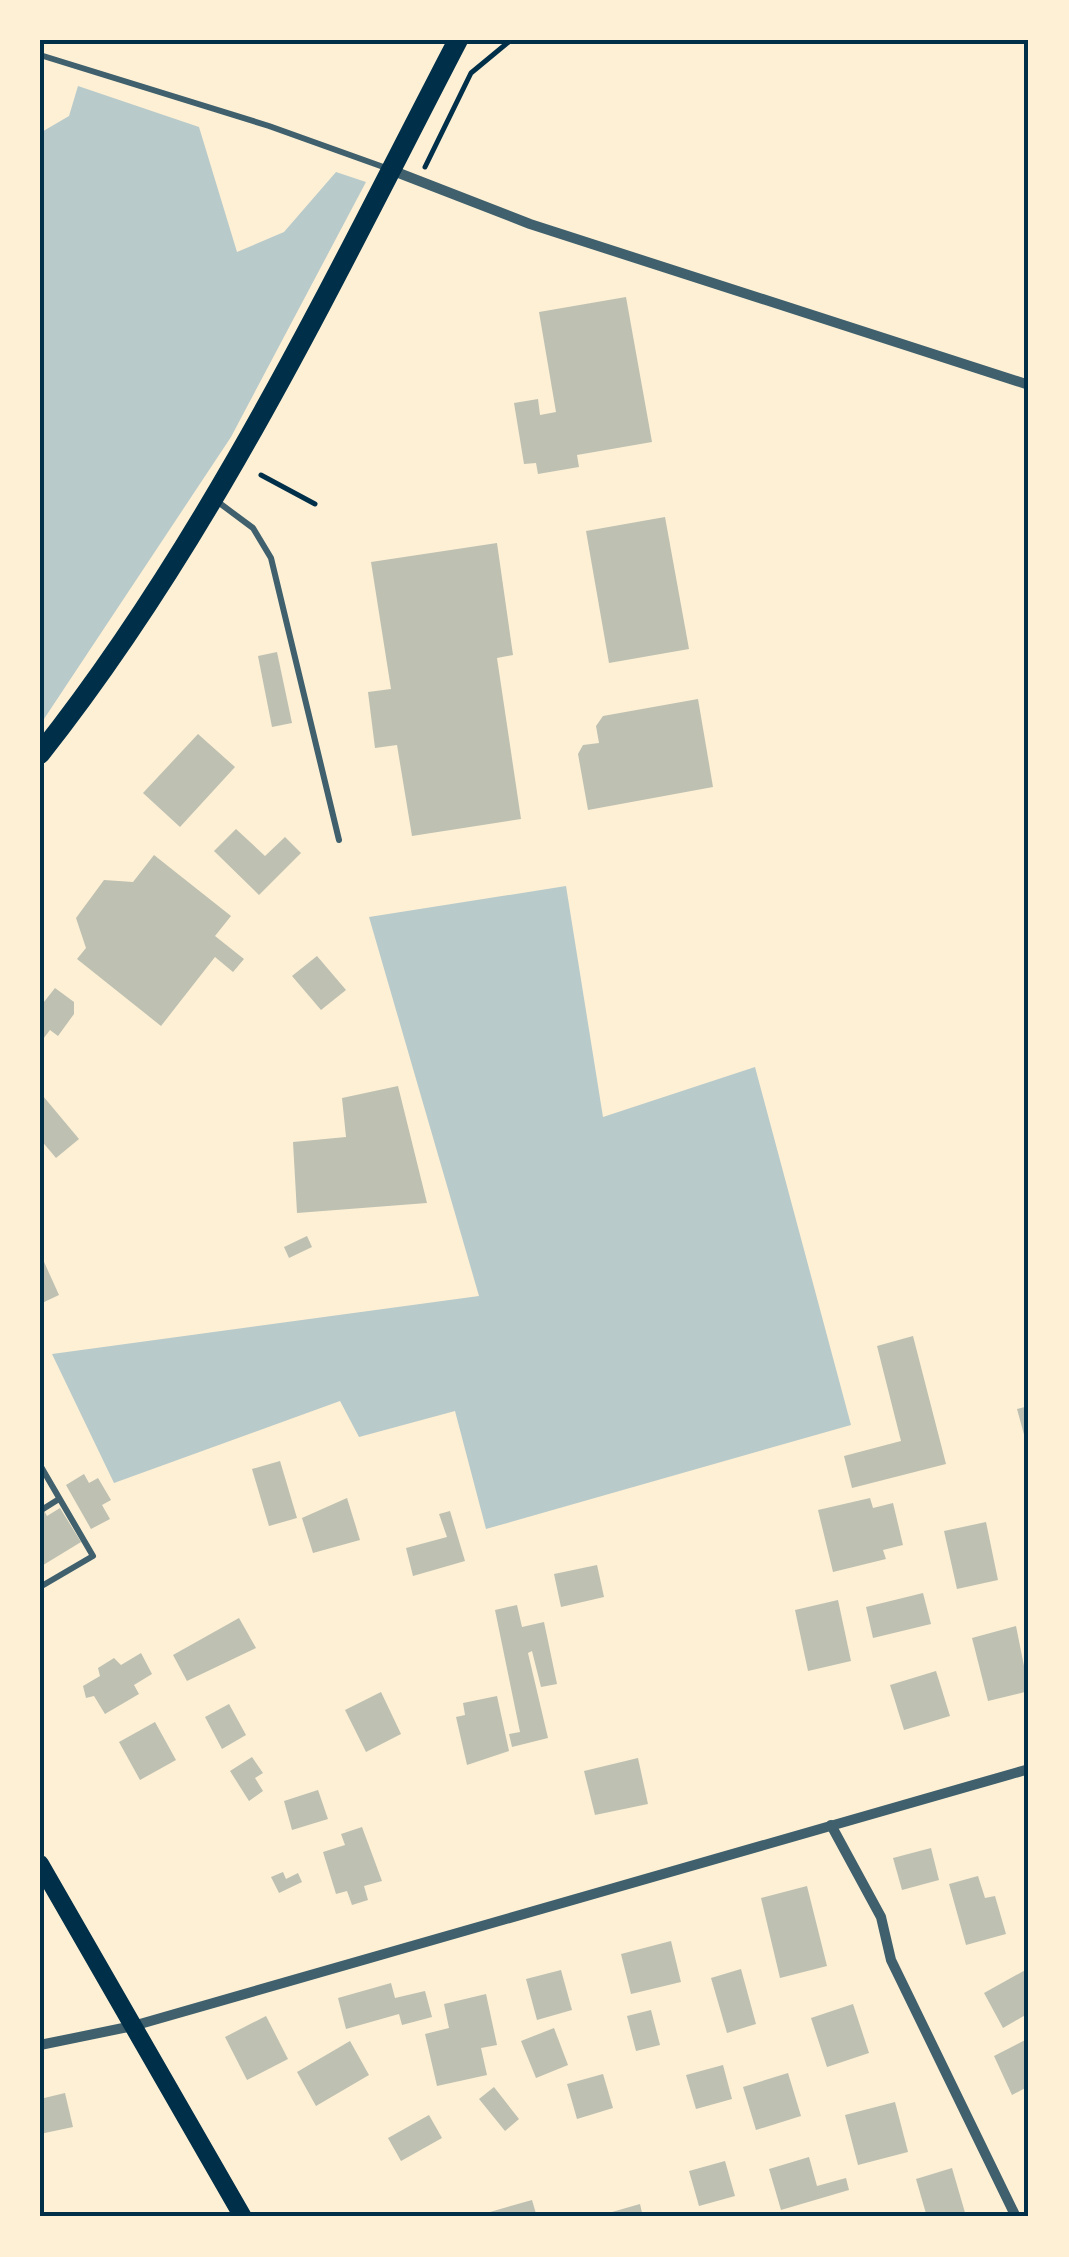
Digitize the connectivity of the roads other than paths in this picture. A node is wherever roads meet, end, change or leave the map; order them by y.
1 (458, 40) edge
2 (40, 55) edge
3 (390, 170) junction
4 (1029, 385) edge
5 (212, 498) junction
6 (40, 754) edge
7 (339, 840) dead end
8 (40, 1466) edge
9 (60, 1499) junction
10 (43, 1509) dead end
11 (40, 1587) edge
12 (1029, 1769) edge
13 (831, 1825) junction
14 (40, 1864) edge
15 (133, 2026) junction
16 (40, 2045) edge
17 (243, 2217) edge
18 (1016, 2217) edge

1 - 3 main road
2 - 3 lane
3 - 4 street
3 - 5 main road
5 - 6 main road
5 - 7 lane
8 - 9 lane
9 - 10 lane
9 - 11 lane
12 - 13 street
13 - 15 street
13 - 18 street
14 - 15 main road
15 - 16 street
15 - 17 main road

